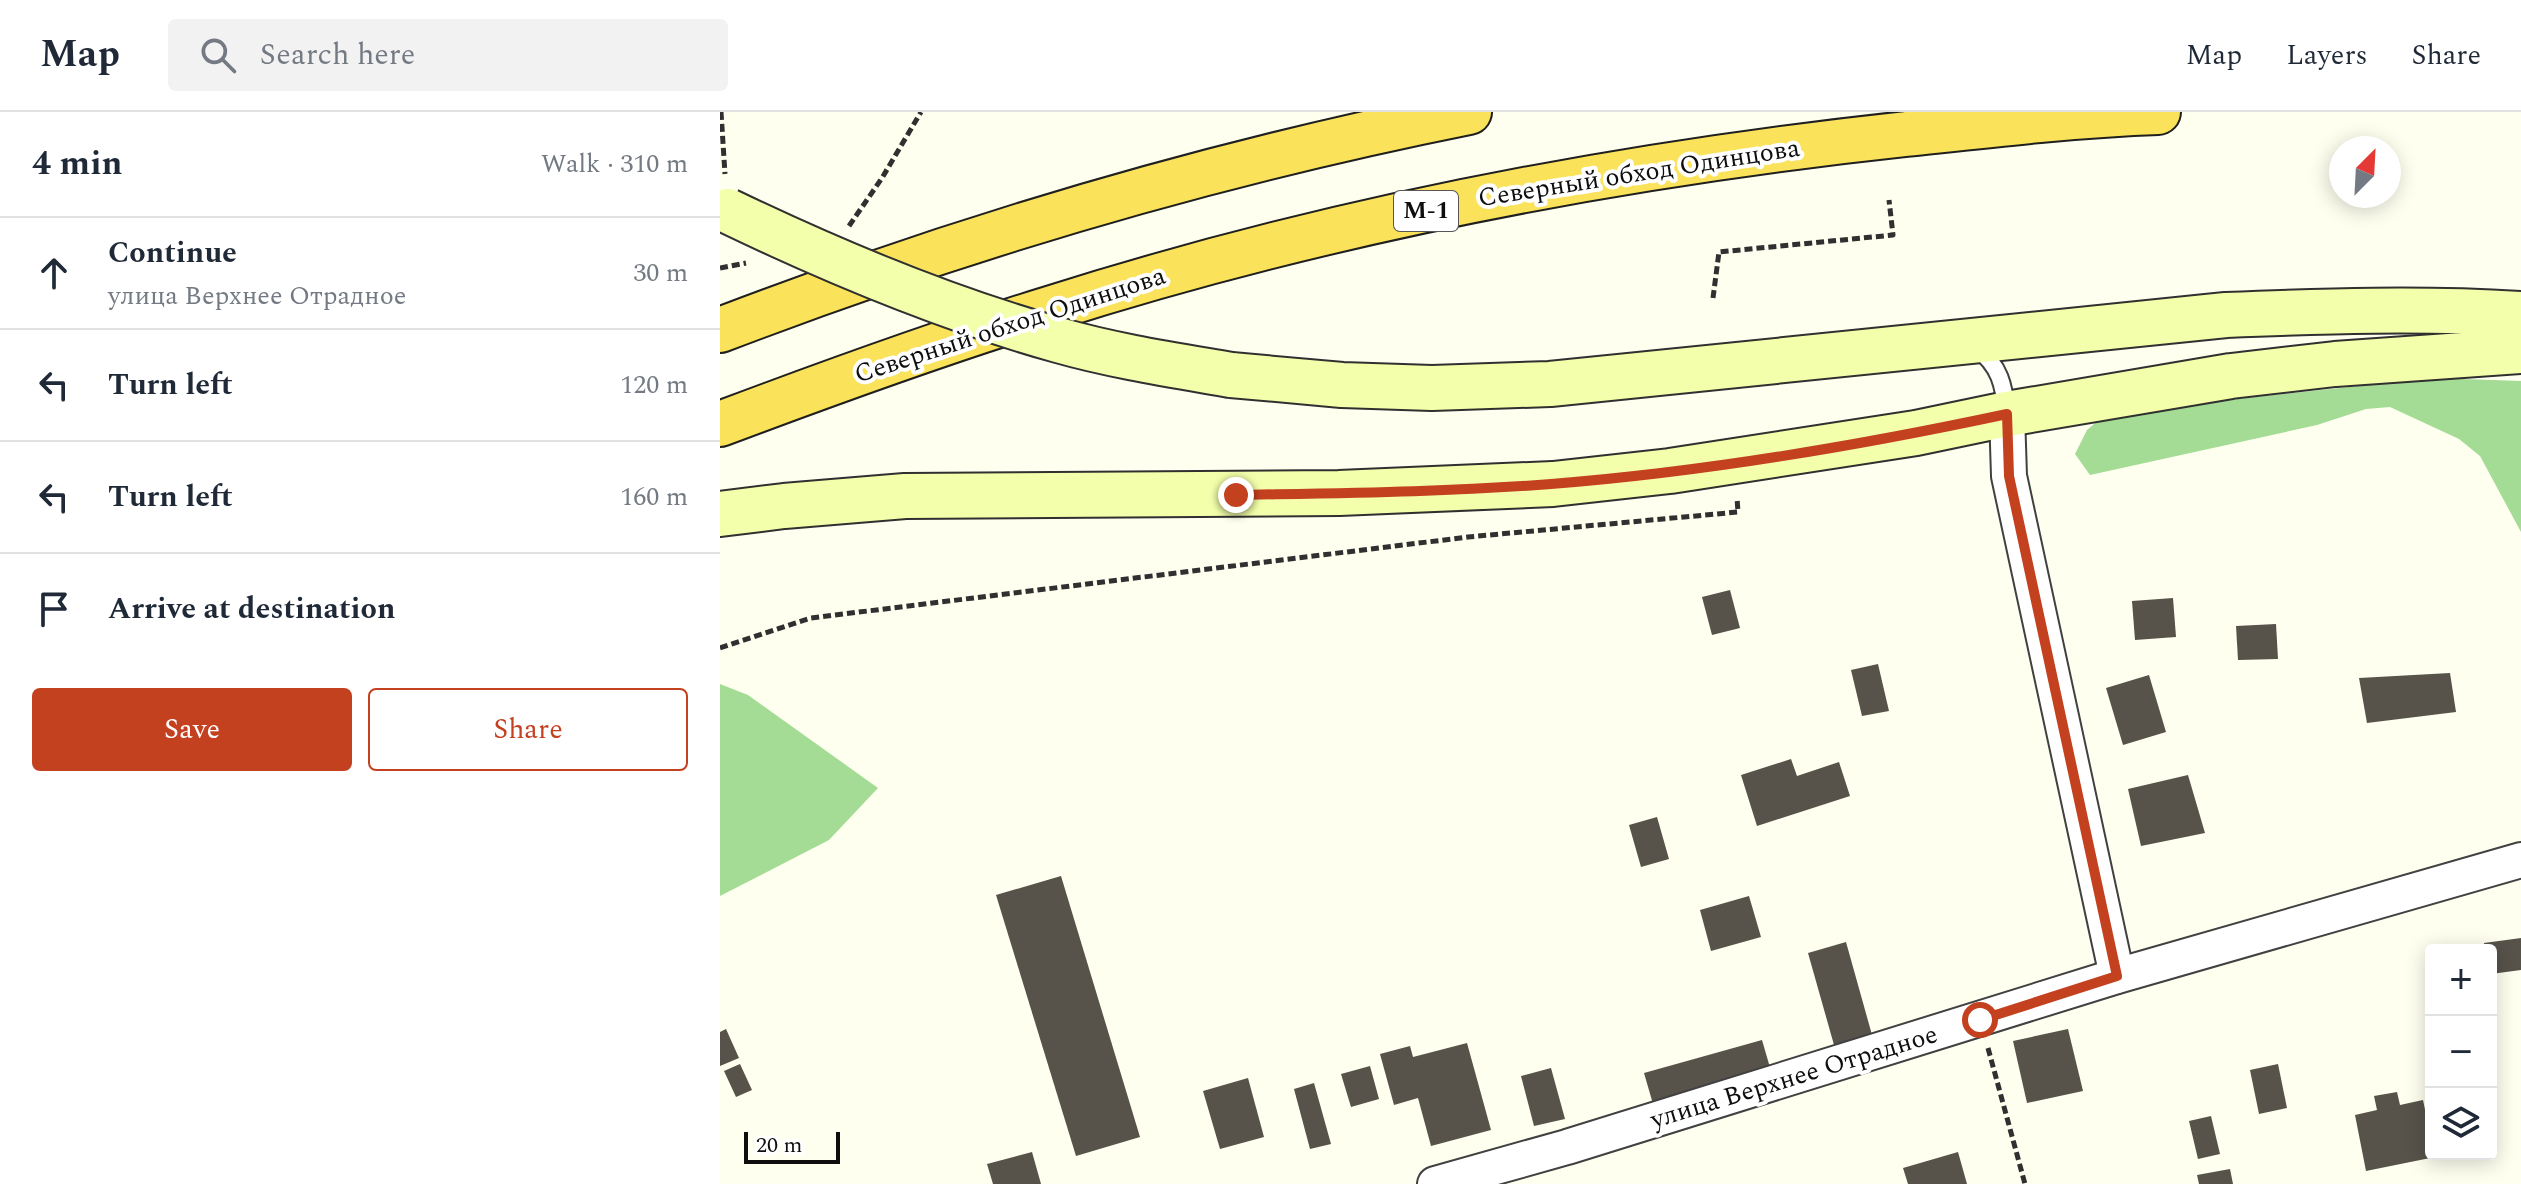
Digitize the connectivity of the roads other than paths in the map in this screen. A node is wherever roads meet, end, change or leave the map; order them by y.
1 (1469, 112) edge
2 (2158, 112) edge
3 (724, 209) edge
4 (2521, 314) edge
5 (720, 330) edge
6 (1965, 340) junction
7 (2521, 351) edge
8 (2007, 414) junction
9 (720, 424) edge
10 (720, 514) edge
11 (2521, 860) edge
12 (2117, 976) junction
13 (1435, 1184) edge

1 - 5 highway
2 - 9 highway, Северный обход Одинцова / М-1
3 - 6 main road, bridge
4 - 6 main road
6 - 8 lane
7 - 8 main road
8 - 10 main road
8 - 12 street
11 - 12 street, улица Верхнее Отрадное
12 - 13 street, улица Верхнее Отрадное

